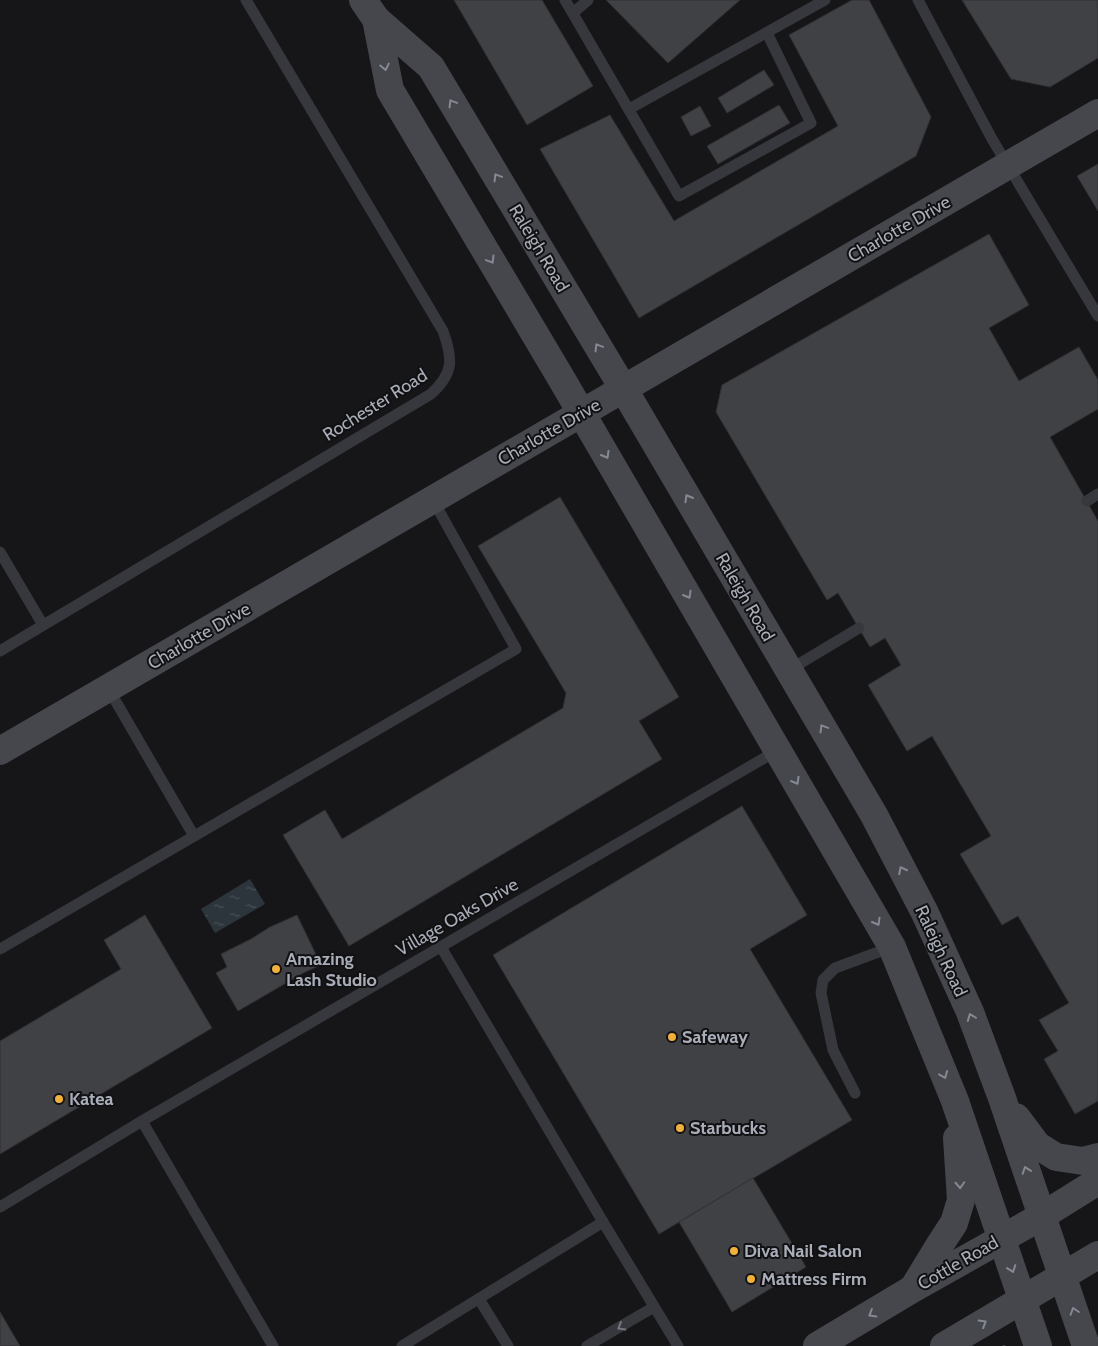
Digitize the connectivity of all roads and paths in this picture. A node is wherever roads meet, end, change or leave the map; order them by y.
1 (246, 0) edge
2 (565, 0) edge
3 (588, 0) edge
4 (825, 0) edge
5 (918, 0) edge
6 (369, 9) edge
7 (572, 13) junction
8 (767, 33) junction
9 (628, 110) junction
10 (1098, 113) edge
11 (1008, 166) junction
12 (1098, 316) edge
13 (623, 388) junction
14 (581, 413) junction
15 (1098, 494) edge
16 (433, 500) junction
17 (1086, 501) dead end
18 (0, 552) edge
19 (43, 625) junction
20 (859, 628) dead end
21 (0, 651) edge
22 (789, 670) junction
23 (108, 688) junction
24 (778, 750) junction
25 (0, 751) edge
26 (194, 836) junction
27 (441, 946) junction
28 (892, 947) junction
29 (0, 949) edge
30 (855, 1093) dead end
31 (1002, 1098) junction
32 (955, 1101) junction
33 (142, 1121) junction
34 (1098, 1158) edge
35 (1098, 1181) edge
36 (0, 1208) edge
37 (1042, 1216) junction
38 (603, 1222) junction
39 (1001, 1238) junction
40 (1098, 1256) edge
41 (1063, 1276) junction
42 (914, 1288) junction
43 (478, 1299) junction
44 (1023, 1299) junction
45 (654, 1307) junction
46 (273, 1346) edge
47 (402, 1346) edge
48 (508, 1346) edge
49 (587, 1346) edge
50 (678, 1346) edge
51 (818, 1346) edge
52 (944, 1346) edge
53 (1038, 1346) edge
54 (1086, 1346) edge

1 - 19 lane, Rochester Road
2 - 7 lane
3 - 7 lane
4 - 8 lane
5 - 11 lane
13 -> 6 street, Raleigh Road
6 -> 14 street, Raleigh Road
7 - 9 lane
8 - 9 lane
8 - 9 lane
10 - 11 street, Charlotte Drive
11 - 12 lane
11 - 13 street, Charlotte Drive
13 - 14 street, Charlotte Drive
22 -> 13 street, Raleigh Road
14 - 16 street, Charlotte Drive
14 -> 24 street, Raleigh Road
15 - 17 lane
16 - 23 street, Charlotte Drive
16 - 26 lane
18 - 19 lane
19 - 21 lane, Rochester Road
20 - 22 lane
31 -> 22 street, Raleigh Road
23 - 25 street, Charlotte Drive
23 - 26 lane
24 - 27 lane, Village Oaks Drive
24 -> 28 street, Raleigh Road
26 - 29 lane
27 - 33 lane, Village Oaks Drive
27 - 38 lane
28 - 30 lane
28 -> 32 street, Raleigh Road
31 - 34 street
37 -> 31 street, Raleigh Road
32 - 39 street, Raleigh Road
32 -> 42 street
33 - 36 lane, Village Oaks Drive
33 - 46 lane
35 - 37 street, Cottle Road
37 - 39 street, Cottle Road
37 - 41 street, Raleigh Road
38 - 43 lane
38 - 45 lane
39 - 42 street, Cottle Road
39 -> 44 street, Raleigh Road
40 - 41 street
41 - 44 street
54 -> 41 street, Raleigh Road
42 -> 51 street, Cottle Road
43 - 47 lane
43 - 48 lane
52 -> 44 street
44 - 53 street, Raleigh Road
45 -> 49 lane
45 - 50 lane

